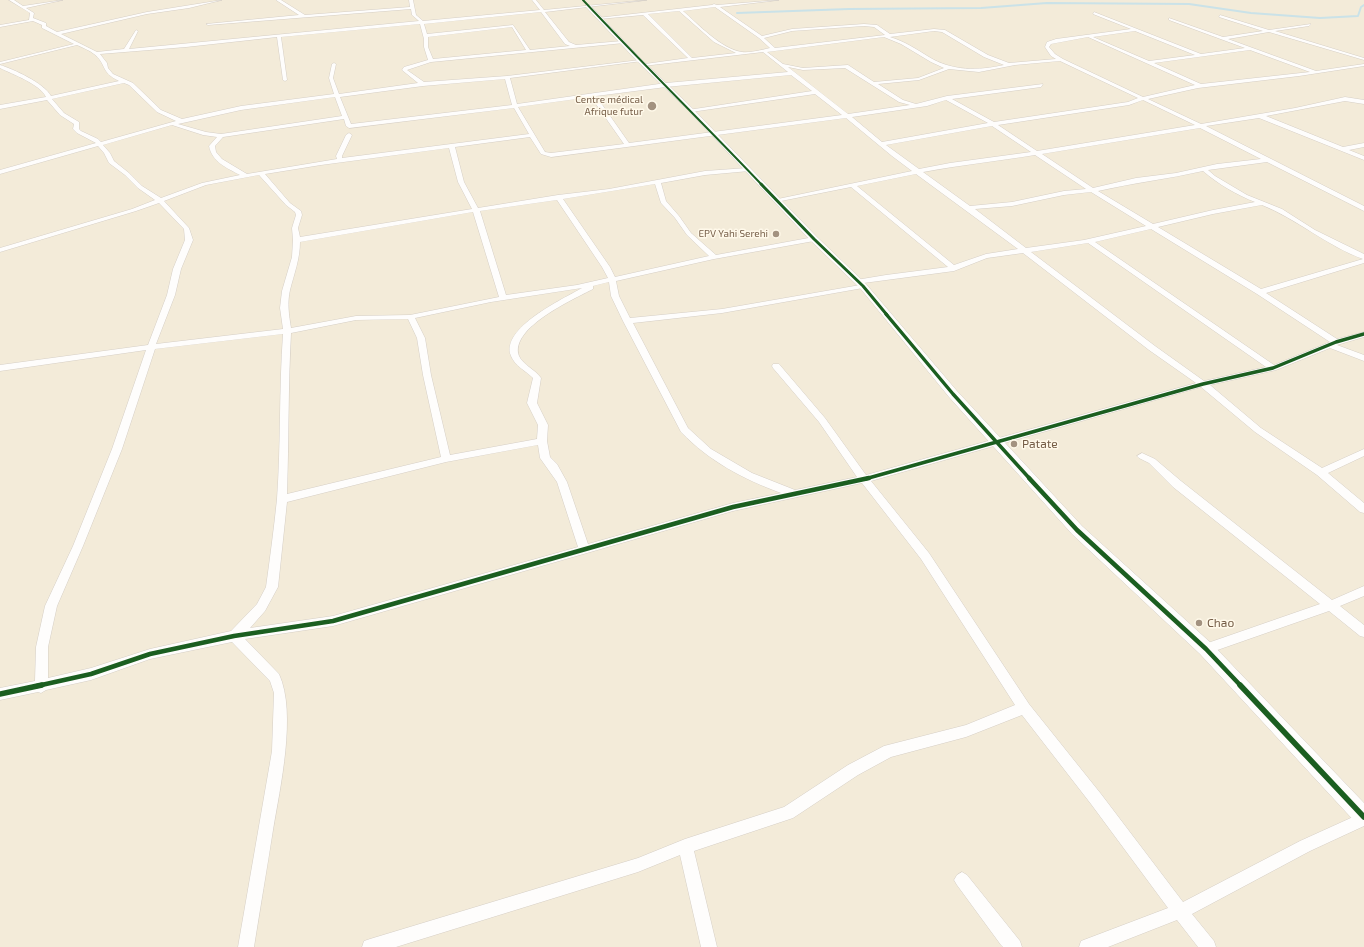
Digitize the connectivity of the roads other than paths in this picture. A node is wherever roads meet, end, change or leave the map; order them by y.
1 (11, 0) edge
2 (61, 0) edge
3 (220, 0) edge
4 (278, 0) edge
5 (411, 0) edge
6 (534, 0) edge
7 (645, 0) edge
8 (708, 0) edge
9 (777, 0) edge
10 (630, 1) edge
11 (585, 3) edge
12 (716, 6) junction
13 (24, 7) junction
14 (413, 8) junction
15 (542, 10) junction
16 (680, 10) junction
17 (644, 13) junction
18 (1094, 13) dead end
19 (304, 16) junction
20 (1220, 16) dead end
21 (599, 18) junction
22 (34, 20) junction
23 (1170, 20) dead end
24 (422, 22) junction
25 (208, 24) dead end
26 (1309, 25) dead end
27 (0, 26) edge
28 (1134, 30) junction
29 (136, 31) dead end
30 (1269, 31) junction
31 (58, 33) junction
32 (889, 35) junction
33 (279, 36) junction
34 (425, 36) junction
35 (882, 36) junction
36 (1088, 36) junction
37 (760, 37) junction
38 (1223, 38) junction
39 (622, 42) junction
40 (77, 44) junction
41 (576, 47) junction
42 (1248, 49) junction
43 (126, 50) junction
44 (774, 50) junction
45 (529, 52) junction
46 (765, 52) junction
47 (96, 53) junction
48 (745, 54) junction
49 (1199, 55) junction
50 (1364, 59) edge
51 (692, 60) junction
52 (1061, 60) junction
53 (431, 61) junction
54 (643, 63) junction
55 (1147, 63) junction
56 (334, 64) dead end
57 (780, 64) junction
58 (0, 65) edge
59 (1364, 65) edge
60 (1009, 66) junction
61 (948, 68) junction
62 (1315, 72) junction
63 (792, 73) junction
64 (507, 77) junction
65 (285, 80) dead end
66 (124, 81) junction
67 (875, 83) junction
68 (423, 84) junction
69 (666, 85) junction
70 (1041, 85) dead end
71 (1201, 86) junction
72 (815, 92) junction
73 (337, 95) junction
74 (592, 95) junction
75 (49, 98) junction
76 (947, 98) junction
77 (1143, 99) junction
78 (1364, 102) edge
79 (915, 105) junction
80 (515, 106) junction
81 (0, 107) edge
82 (691, 110) junction
83 (844, 115) junction
84 (1260, 116) junction
85 (346, 118) junction
86 (181, 121) junction
87 (173, 124) junction
88 (993, 124) junction
89 (1199, 126) junction
90 (714, 134) junction
91 (349, 135) dead end
92 (531, 135) junction
93 (220, 136) junction
94 (881, 144) junction
95 (101, 145) junction
96 (452, 146) junction
97 (628, 146) junction
98 (1364, 146) edge
99 (1343, 149) junction
100 (1036, 153) junction
101 (1364, 158) edge
102 (1267, 160) junction
103 (340, 161) junction
104 (747, 170) junction
105 (1204, 170) junction
106 (0, 172) edge
107 (919, 172) junction
108 (260, 173) junction
109 (245, 175) junction
110 (658, 182) junction
111 (853, 185) junction
112 (1092, 190) junction
113 (558, 197) junction
114 (160, 200) junction
115 (776, 200) junction
116 (1263, 203) junction
117 (970, 208) junction
118 (1364, 209) edge
119 (476, 210) junction
120 (1154, 227) junction
121 (814, 239) junction
122 (297, 240) junction
123 (1090, 241) junction
124 (0, 250) edge
125 (1023, 250) junction
126 (1364, 257) edge
127 (714, 258) junction
128 (1364, 261) edge
129 (954, 269) junction
130 (612, 279) junction
131 (602, 281) junction
132 (861, 284) junction
133 (1260, 292) junction
134 (503, 298) junction
135 (410, 317) junction
136 (627, 321) junction
137 (287, 331) junction
138 (1364, 334) edge
139 (1333, 343) junction
140 (152, 347) junction
141 (1364, 358) edge
142 (776, 366) dead end
143 (0, 368) edge
144 (1273, 368) junction
145 (1203, 384) junction
146 (542, 441) junction
147 (997, 442) junction
148 (1364, 452) edge
149 (1142, 456) dead end
150 (446, 459) junction
151 (1321, 472) junction
152 (864, 479) junction
153 (793, 493) junction
154 (282, 499) junction
155 (1364, 509) edge
156 (584, 550) junction
157 (1364, 591) edge
158 (1331, 605) junction
159 (1364, 632) edge
160 (234, 636) junction
161 (1206, 649) junction
162 (40, 687) junction
163 (0, 694) edge
164 (1024, 708) junction
165 (1364, 818) edge
166 (685, 846) junction
167 (962, 880) dead end
168 (1181, 910) junction
169 (246, 947) edge
170 (370, 947) edge
171 (709, 947) edge
172 (1014, 947) edge
173 (1087, 947) edge
174 (1208, 947) edge

1 - 13 street
2 - 13 street
3 - 31 street
4 - 19 street
5 - 14 street
6 - 15 street
7 - 10 street
8 - 12 street
9 - 12 street
10 - 11 street
11 - 15 street
11 - 21 street
12 - 16 street
12 - 37 street
13 - 22 street
14 - 19 street
14 - 24 street
15 - 24 street
15 - 41 street
16 - 17 street
16 - 48 street
17 - 21 street
17 - 51 street
18 - 28 street
19 - 25 street
20 - 30 street
21 - 39 street
22 - 27 street
22 - 31 street
23 - 38 street
24 - 33 street
24 - 34 street
26 - 30 street
28 - 36 street
28 - 49 street
29 - 43 street
30 - 38 street
30 - 50 street
31 - 40 street
32 - 35 street
32 - 37 street
32 - 60 street
33 - 43 street
33 - 65 street
34 - 45 street
34 - 53 street
35 - 44 street
35 - 61 street
36 - 52 street
36 - 55 street
37 - 44 street
38 - 42 street
39 - 41 street
39 - 54 street
40 - 47 street
40 - 58 street
41 - 45 street
42 - 49 street
42 - 62 street
43 - 47 street
44 - 46 street
45 - 53 street
46 - 48 street
46 - 57 street
47 - 66 street
48 - 51 street
49 - 55 street
51 - 54 street
52 - 60 street
52 - 77 street
53 - 68 street
54 - 64 street
54 - 69 street
55 - 71 street
56 - 73 street
57 - 63 street
57 - 67 street
58 - 75 street
59 - 62 street
60 - 61 street
61 - 67 street
62 - 71 street
63 - 69 street
63 - 72 street
64 - 68 street
64 - 80 street
66 - 75 street
66 - 86 street
67 - 79 street
68 - 73 street
69 - 74 street
69 - 82 street
70 - 76 street
71 - 77 street
72 - 82 street
72 - 83 street
73 - 85 street
73 - 86 street
74 - 80 street
74 - 97 street
75 - 81 street
75 - 95 street
76 - 79 street
76 - 88 street
77 - 88 street
77 - 89 street
78 - 84 street
79 - 83 street
80 - 85 street
80 - 92 street
82 - 90 street
83 - 90 street
83 - 94 street
84 - 89 street
84 - 99 street
85 - 93 street
86 - 87 street
87 - 93 street
87 - 95 street
88 - 94 street
88 - 100 street
89 - 100 street
89 - 102 street
90 - 97 street
90 - 104 street
91 - 103 street
92 - 96 street
92 - 97 street
93 - 109 street
94 - 107 street
95 - 106 street
95 - 114 street
96 - 103 street
96 - 119 street
98 - 99 street
99 - 101 street
100 - 107 street
100 - 112 street
102 - 105 street
102 - 118 street
103 - 108 street
104 - 110 street
104 - 115 street
105 - 112 street
105 - 116 street
107 - 111 street
107 - 117 street
108 - 109 street
108 - 122 street
109 - 114 street
110 - 113 street
110 - 127 street
111 - 115 street
111 - 129 street
112 - 117 street
112 - 120 street
113 - 119 street
113 - 130 street
114 - 124 street
114 - 140 street
115 - 121 street
116 - 120 street
116 - 126 street
117 - 125 street
119 - 122 street
119 - 134 street
120 - 123 street
120 - 133 street
121 - 127 street
121 - 132 street
122 - 137 street
123 - 125 street
123 - 144 street
125 - 129 street
125 - 145 street
127 - 130 street
128 - 133 street
129 - 132 street
130 - 131 street
130 - 136 street
131 - 134 street
131 - 146 street
132 - 136 street
132 - 147 street
133 - 139 street
134 - 135 street
135 - 137 street
135 - 150 street
136 - 153 street
137 - 140 street
137 - 154 street
138 - 139 street
139 - 141 street
139 - 144 street
140 - 143 street
140 - 162 street
142 - 152 street
144 - 145 street
145 - 147 street
145 - 151 street
146 - 150 street
146 - 156 street
147 - 152 street
147 - 161 street
148 - 151 street
149 - 158 street
150 - 154 street
151 - 155 street
152 - 153 street
152 - 164 street
153 - 156 street
154 - 160 street
156 - 160 street
157 - 158 street
158 - 159 street
158 - 161 street
160 - 162 street
160 - 169 street
161 - 165 street
162 - 163 street
164 - 166 street
164 - 168 street
165 - 168 street
166 - 170 street
166 - 171 street
167 - 172 street
168 - 173 street
168 - 174 street

